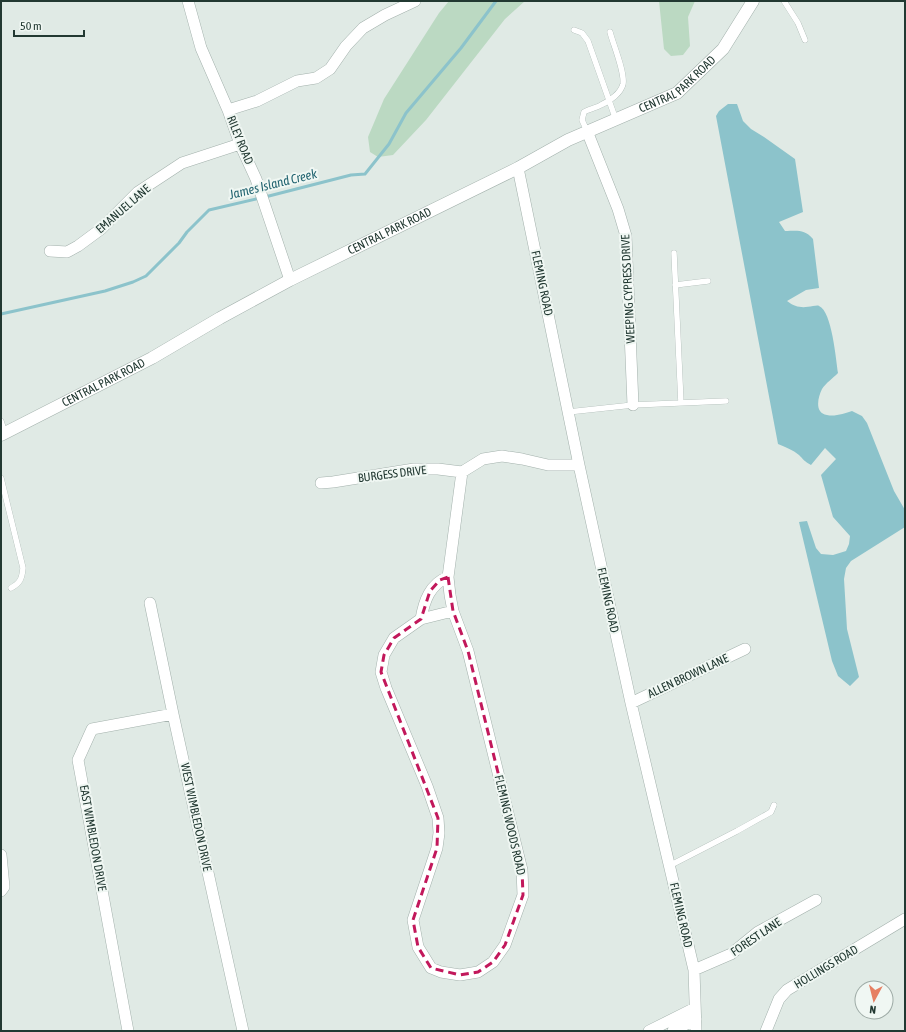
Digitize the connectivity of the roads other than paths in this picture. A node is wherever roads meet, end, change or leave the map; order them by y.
1 (188, 1) edge
2 (415, 1) edge
3 (753, 1) edge
4 (784, 1) edge
5 (574, 30) dead end
6 (610, 32) dead end
7 (805, 40) dead end
8 (609, 101) junction
9 (228, 110) junction
10 (616, 120) junction
11 (587, 131) junction
12 (240, 144) junction
13 (518, 168) junction
14 (50, 252) dead end
15 (674, 253) dead end
16 (290, 280) junction
17 (708, 282) dead end
18 (675, 285) junction
19 (726, 401) dead end
20 (681, 403) junction
21 (633, 405) junction
22 (568, 412) junction
23 (1, 421) edge
24 (3, 434) edge
25 (579, 465) junction
26 (462, 472) junction
27 (1, 478) edge
28 (321, 483) dead end
29 (448, 577) junction
30 (11, 588) dead end
31 (150, 603) dead end
32 (453, 611) junction
33 (421, 619) junction
34 (745, 649) dead end
35 (630, 702) junction
36 (173, 714) junction
37 (774, 805) dead end
38 (1, 855) edge
39 (669, 866) junction
40 (1, 891) edge
41 (816, 900) dead end
42 (905, 919) edge
43 (694, 970) junction
44 (695, 1008) junction
45 (696, 1019) junction
46 (128, 1031) edge
47 (242, 1031) edge
48 (649, 1031) edge
49 (673, 1031) edge
50 (696, 1031) edge
51 (766, 1031) edge

1 - 9 street, RILEY ROAD
2 - 9 street
3 - 10 street, CENTRAL PARK ROAD
4 - 7 lane
5 - 8 lane
6 - 8 lane
8 - 10 lane
8 - 11 lane
9 - 12 street, RILEY ROAD
10 - 11 street, CENTRAL PARK ROAD
11 - 13 street, CENTRAL PARK ROAD
11 - 21 street, WEEPING CYPRESS DRIVE
12 - 14 street, EMANUEL LANE
12 - 16 street, RILEY ROAD
13 - 16 street, CENTRAL PARK ROAD
13 - 22 street, FLEMING ROAD
15 - 18 lane
16 - 24 street, CENTRAL PARK ROAD
17 - 18 lane
18 - 20 lane
19 - 20 lane
20 - 21 lane
21 - 22 lane
22 - 25 street, FLEMING ROAD
23 - 24 lane
25 - 26 street
25 - 35 street, FLEMING ROAD
26 - 28 street, BURGESS DRIVE
26 - 29 street, FLEMING WOODS ROAD
27 - 30 lane
29 - 32 street, FLEMING WOODS ROAD
29 - 33 street
31 - 36 street, WEST WIMBLEDON DRIVE
32 - 33 street, FLEMING WOODS ROAD
32 - 33 street, FLEMING WOODS ROAD
34 - 35 street, ALLEN BROWN LANE
35 - 39 street, FLEMING ROAD
36 - 46 street, EAST WIMBLEDON DRIVE
36 - 47 street, WEST WIMBLEDON DRIVE
37 - 39 lane
38 - 40 street
39 - 43 street, FLEMING ROAD
41 - 43 street, FOREST LANE
42 - 51 street, HOLLINGS ROAD
43 - 44 street, FLEMING ROAD
44 - 45 street, FLEMING ROAD
44 - 48 street
45 - 49 street
45 - 50 street, FLEMING ROAD

